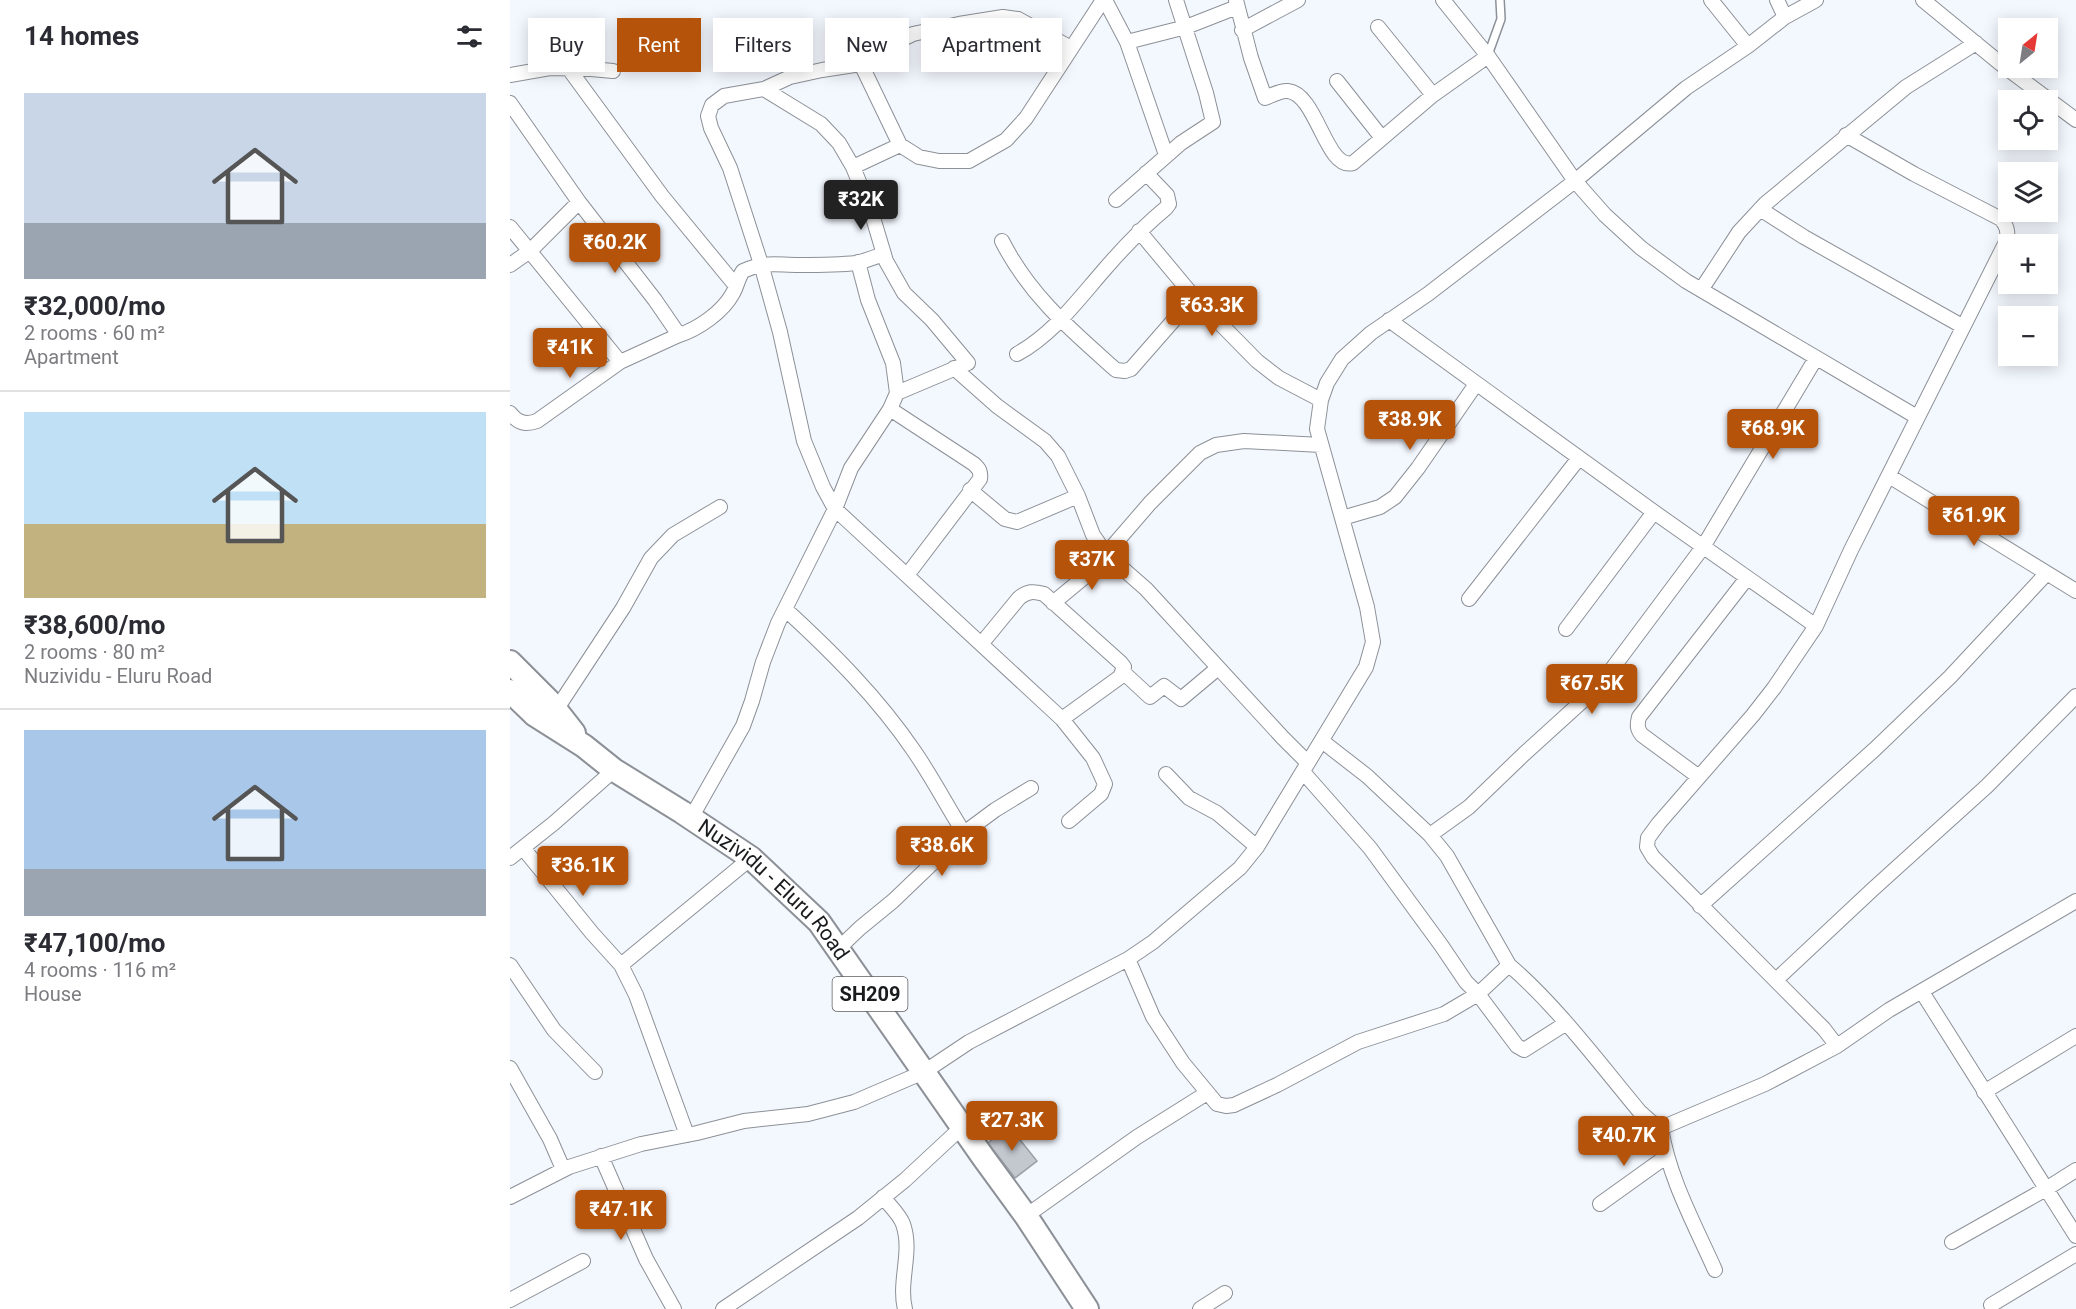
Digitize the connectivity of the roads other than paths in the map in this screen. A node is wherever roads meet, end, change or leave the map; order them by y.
1 (1104, 0) edge
2 (1176, 0) edge
3 (1298, 0) edge
4 (1443, 0) edge
5 (1500, 0) edge
6 (1711, 0) edge
7 (1777, 0) edge
8 (1816, 0) edge
9 (1923, 0) edge
10 (1236, 3) edge
11 (1785, 17) junction
12 (1186, 27) junction
13 (1378, 27) dead end
14 (1242, 30) junction
15 (909, 36) edge
16 (1127, 42) junction
17 (1976, 43) junction
18 (1748, 46) junction
19 (1071, 48) junction
20 (1488, 56) junction
21 (825, 70) edge
22 (605, 71) edge
23 (613, 71) dead end
24 (528, 72) edge
25 (570, 72) edge
26 (865, 72) edge
27 (510, 75) edge
28 (1337, 81) dead end
29 (764, 89) junction
30 (1433, 95) junction
31 (510, 104) edge
32 (2076, 120) edge
33 (1846, 135) junction
34 (1382, 138) junction
35 (900, 145) junction
36 (1166, 155) junction
37 (853, 167) junction
38 (1146, 173) junction
39 (1575, 181) junction
40 (1116, 200) dead end
41 (579, 202) junction
42 (1760, 209) junction
43 (510, 227) edge
44 (1138, 231) junction
45 (1002, 241) dead end
46 (530, 251) junction
47 (884, 254) junction
48 (858, 262) junction
49 (510, 266) edge
50 (753, 267) junction
51 (736, 286) junction
52 (1701, 290) junction
53 (1194, 297) junction
54 (1389, 320) junction
55 (1061, 321) junction
56 (1962, 327) junction
57 (679, 335) junction
58 (1017, 354) dead end
59 (1816, 358) junction
60 (621, 362) junction
61 (954, 368) junction
62 (1476, 384) junction
63 (897, 393) junction
64 (1321, 400) junction
65 (890, 409) junction
66 (510, 413) edge
67 (1917, 417) junction
68 (1320, 445) junction
69 (1579, 458) junction
70 (1889, 476) junction
71 (970, 490) junction
72 (1078, 496) junction
73 (720, 507) dead end
74 (835, 509) junction
75 (1654, 512) junction
76 (1342, 518) junction
77 (1703, 547) junction
78 (1106, 554) junction
79 (2047, 573) junction
80 (908, 574) junction
81 (1747, 578) junction
82 (2076, 591) edge
83 (1469, 599) dead end
84 (1053, 603) junction
85 (785, 609) junction
86 (1816, 626) junction
87 (1566, 629) dead end
88 (982, 643) junction
89 (510, 662) edge
90 (1218, 668) junction
91 (1123, 672) junction
92 (510, 691) edge
93 (2076, 696) edge
94 (556, 710) junction
95 (1062, 719) junction
96 (1322, 741) junction
97 (584, 746) junction
98 (1306, 767) junction
99 (614, 770) junction
100 (1166, 774) dead end
101 (1699, 777) junction
102 (1031, 788) dead end
103 (691, 818) junction
104 (1069, 821) dead end
105 (964, 833) junction
106 (1430, 835) junction
107 (1257, 847) junction
108 (523, 848) junction
109 (510, 858) edge
110 (751, 858) junction
111 (2076, 901) edge
112 (1701, 906) junction
113 (838, 949) junction
114 (1128, 959) junction
115 (510, 965) edge
116 (621, 965) junction
117 (1509, 965) junction
118 (1776, 980) junction
119 (1922, 992) junction
120 (1478, 994) junction
121 (1566, 1024) junction
122 (2076, 1036) edge
123 (1837, 1046) junction
124 (510, 1068) edge
125 (595, 1072) dead end
126 (924, 1072) junction
127 (1984, 1092) junction
128 (1207, 1093) junction
129 (962, 1128) junction
130 (1661, 1128) junction
131 (687, 1135) junction
132 (601, 1156) junction
133 (1667, 1156) junction
134 (571, 1166) junction
135 (2076, 1170) edge
136 (2046, 1189) junction
137 (510, 1197) edge
138 (883, 1197) junction
139 (1600, 1204) dead end
140 (1026, 1216) junction
141 (2076, 1236) edge
142 (1952, 1242) dead end
143 (2076, 1254) edge
144 (583, 1261) dead end
145 (1715, 1270) dead end
146 (1225, 1293) dead end
147 (510, 1300) edge
148 (1991, 1305) dead end
149 (674, 1309) edge
150 (723, 1309) edge
151 (905, 1309) edge
152 (1087, 1309) edge
153 (1200, 1309) edge

1 - 16 street
1 - 19 street
2 - 12 street
3 - 14 street
4 - 20 street
5 - 20 lane
6 - 18 street
7 - 11 street
8 - 11 street
9 - 17 street
10 - 12 street
10 - 14 street
11 - 18 street
12 - 16 street
12 - 36 street
13 - 30 street
14 - 34 street
15 - 19 street
16 - 36 street
17 - 32 street
17 - 33 street
18 - 39 street
19 - 35 street
20 - 30 street
20 - 39 street
21 - 29 street
22 - 23 street
24 - 27 street
25 - 51 street
26 - 35 street
28 - 34 street
29 - 37 street
29 - 50 street
30 - 34 street
31 - 41 street
33 - 42 street
33 - 56 street
35 - 37 street
36 - 38 street
37 - 47 street
38 - 40 street
38 - 44 street
39 - 52 street
39 - 54 street
41 - 46 street
41 - 57 street
42 - 52 street
42 - 56 street
43 - 46 street
44 - 53 street
44 - 55 street
45 - 55 street
46 - 49 street
46 - 60 street
47 - 48 street
47 - 61 street
48 - 50 street
48 - 63 street
50 - 51 street
50 - 74 street
51 - 57 street
52 - 59 street
53 - 55 street
53 - 64 street
54 - 62 street
54 - 64 street
55 - 58 street
56 - 67 street
57 - 60 street
59 - 67 street
59 - 77 street
60 - 66 street
61 - 63 street
61 - 72 street
62 - 69 street
62 - 76 street
63 - 65 street
64 - 68 street
65 - 71 street
65 - 74 street
67 - 70 street
68 - 76 street
68 - 78 street
69 - 75 street
69 - 83 street
70 - 79 street
70 - 86 street
71 - 72 street
71 - 80 street
72 - 78 street
73 - 94 street
74 - 80 street
74 - 85 street
75 - 77 street
75 - 87 street
76 - 96 street
77 - 81 street
77 - 106 street
78 - 84 street
78 - 90 street
79 - 82 street
79 - 112 street
80 - 88 street
81 - 86 street
81 - 101 street
84 - 88 street
84 - 91 street
85 - 103 street
85 - 105 street
86 - 101 street
88 - 95 street
89 - 94 main road, Nuzividu - Eluru Road / SH209
90 - 91 street
90 - 98 street
91 - 95 street
92 - 97 main road, Nuzividu - Eluru Road / SH209
93 - 118 street
94 - 97 main road, Nuzividu - Eluru Road / SH209
95 - 104 street
96 - 98 street
96 - 106 street
97 - 99 main road, Nuzividu - Eluru Road / SH209
98 - 107 street
98 - 120 street
99 - 103 main road, Nuzividu - Eluru Road / SH209
99 - 108 street
100 - 107 street
101 - 112 street
102 - 105 street
103 - 110 main road, Nuzividu - Eluru Road / SH209
105 - 113 street
106 - 117 street
107 - 114 street
108 - 109 street
108 - 116 street
110 - 113 main road, Nuzividu - Eluru Road / SH209
110 - 116 street
111 - 119 street
112 - 118 street
113 - 126 main road, Nuzividu - Eluru Road / SH209
114 - 126 street
114 - 128 street
115 - 125 street
116 - 131 street
117 - 120 street
117 - 121 street
118 - 123 street
119 - 123 street
119 - 127 street
120 - 121 street
120 - 128 street
121 - 130 street
122 - 127 street
123 - 130 street
124 - 134 street
126 - 129 main road, Nuzividu - Eluru Road / SH209
126 - 131 street
127 - 136 street
128 - 140 street
129 - 138 street
129 - 140 main road, Nuzividu - Eluru Road / SH209
130 - 133 street
131 - 132 street
132 - 134 street
132 - 149 street
133 - 139 street
133 - 145 street
134 - 137 street
135 - 136 street
136 - 141 street
136 - 142 street
138 - 150 street
138 - 151 street
140 - 152 main road, Nuzividu - Eluru Road / SH209
143 - 148 street
144 - 147 street
146 - 153 street

